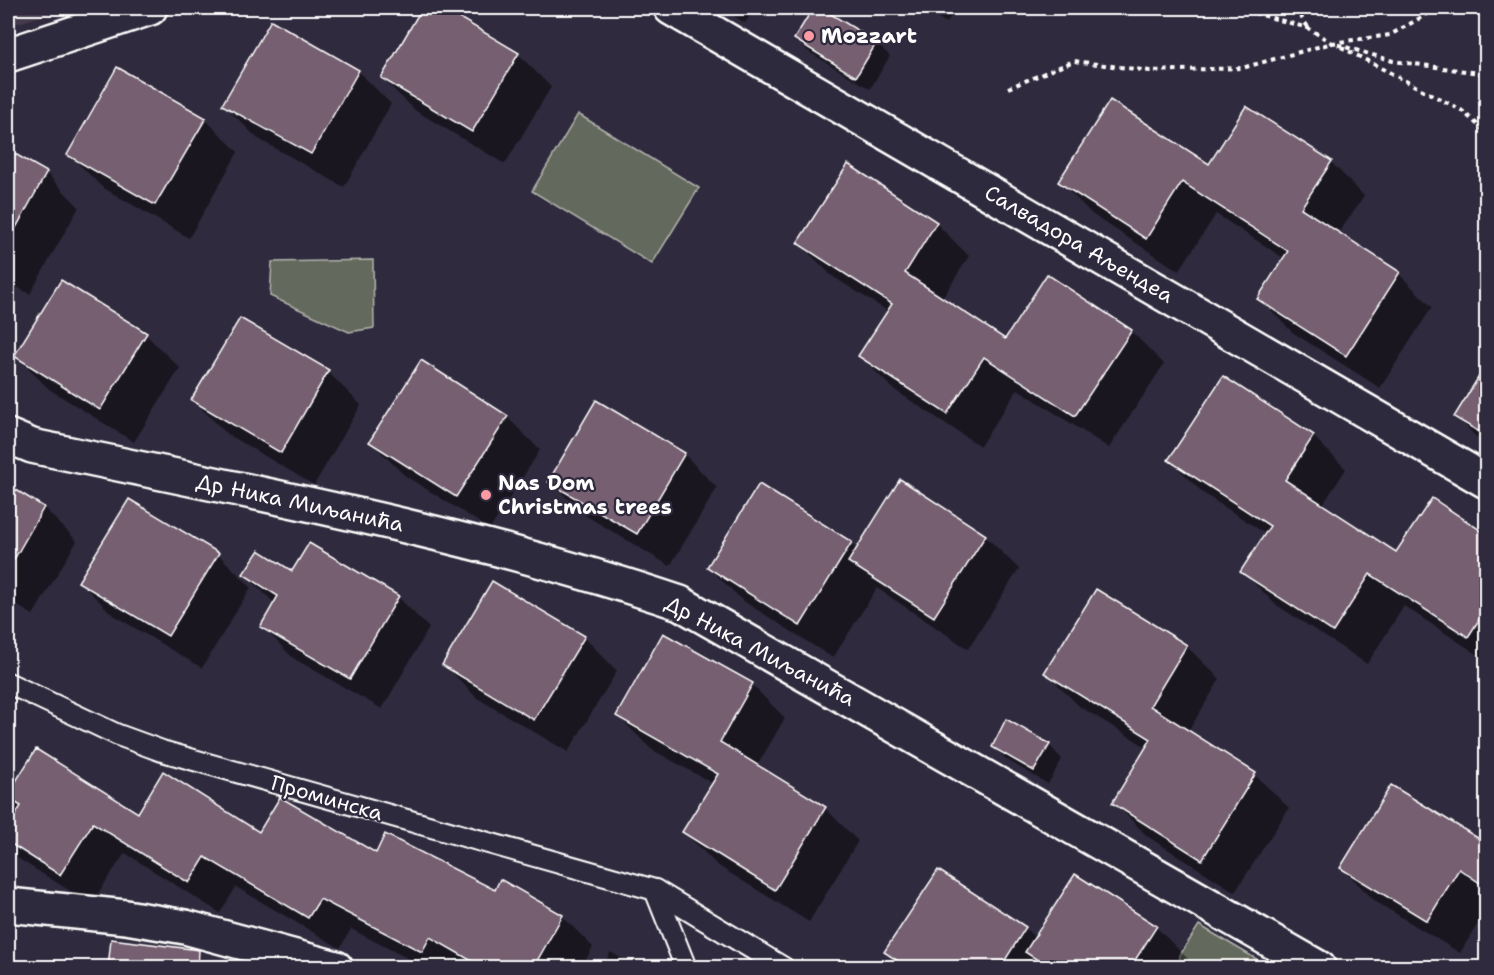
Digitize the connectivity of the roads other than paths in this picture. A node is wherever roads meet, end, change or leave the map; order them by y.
1 (150, 8) edge
2 (671, 8) edge
3 (8, 55) edge
4 (8, 436) edge
5 (1486, 481) edge
6 (8, 683) edge
7 (655, 890) junction
8 (8, 905) edge
9 (336, 968) edge
10 (686, 968) edge
11 (784, 968) edge
12 (1319, 968) edge

1 - 3 street
2 - 5 street, Салвадора Аљендеа
4 - 12 street, Др Ника Миљанића
6 - 7 lane, Проминска
7 - 10 lane
7 - 11 lane, Проминска
8 - 9 street

